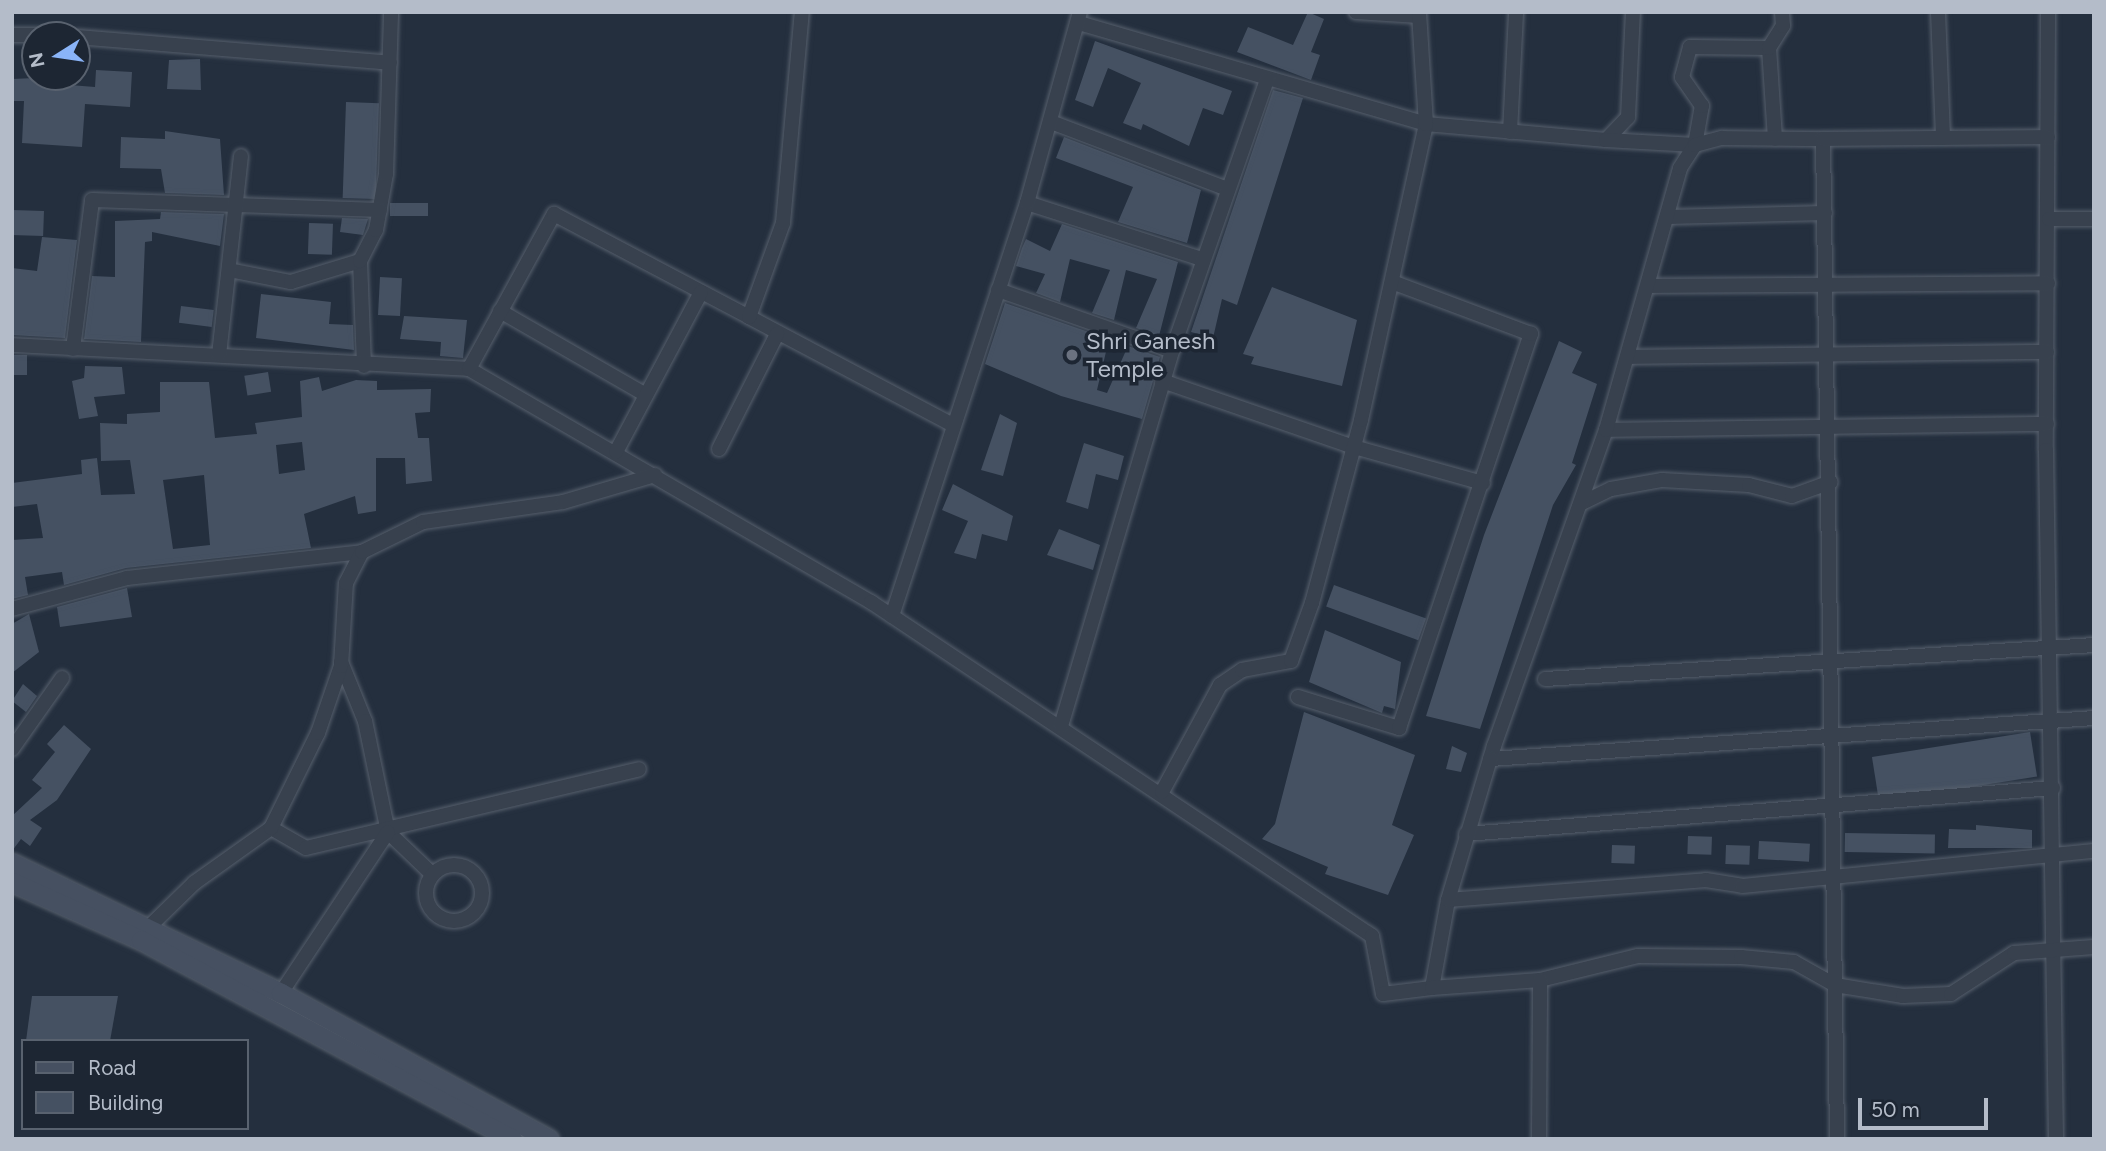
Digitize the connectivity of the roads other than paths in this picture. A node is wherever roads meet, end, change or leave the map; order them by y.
1 (391, 12) edge
2 (802, 12) edge
3 (1356, 12) edge
4 (1516, 12) edge
5 (1633, 12) edge
6 (1782, 12) edge
7 (1938, 12) edge
8 (2048, 12) edge
9 (1419, 14) edge
10 (1080, 18) edge
11 (91, 38) edge
12 (1769, 48) junction
13 (390, 63) junction
14 (1267, 79) junction
15 (1051, 122) junction
16 (1426, 124) junction
17 (1510, 132) junction
18 (2048, 137) junction
19 (1943, 138) junction
20 (1775, 139) junction
21 (1823, 139) junction
22 (1606, 140) junction
23 (1695, 145) junction
24 (241, 156) dead end
25 (1227, 189) junction
26 (1027, 203) junction
27 (236, 204) junction
28 (380, 210) junction
29 (1825, 213) junction
30 (1668, 217) junction
31 (2049, 219) junction
32 (2094, 219) edge
33 (1201, 259) junction
34 (360, 261) junction
35 (229, 270) junction
36 (1392, 282) junction
37 (2048, 283) junction
38 (1826, 284) junction
39 (1649, 286) junction
40 (998, 290) junction
41 (701, 292) junction
42 (500, 311) junction
43 (749, 317) junction
44 (777, 334) junction
45 (12, 345) edge
46 (73, 349) junction
47 (1172, 351) junction
48 (2047, 352) junction
49 (1828, 353) junction
50 (219, 355) junction
51 (1629, 357) junction
52 (364, 366) junction
53 (469, 369) junction
54 (1162, 381) junction
55 (646, 395) junction
56 (2047, 424) junction
57 (953, 425) junction
58 (1829, 427) junction
59 (1606, 430) junction
60 (1354, 447) junction
61 (719, 449) dead end
62 (616, 452) junction
63 (655, 475) junction
64 (1831, 482) junction
65 (1483, 483) junction
66 (1582, 503) junction
67 (362, 552) junction
68 (12, 609) edge
69 (892, 616) junction
70 (2094, 645) edge
71 (2049, 647) junction
72 (341, 662) junction
73 (1832, 662) junction
74 (62, 678) dead end
75 (1545, 679) dead end
76 (1298, 697) dead end
77 (2094, 718) edge
78 (2051, 719) junction
79 (1061, 726) junction
80 (1831, 731) junction
81 (12, 748) edge
82 (1490, 760) junction
83 (639, 769) dead end
84 (2053, 788) junction
85 (1162, 792) junction
86 (1832, 804) junction
87 (271, 828) junction
88 (388, 832) junction
89 (1466, 834) junction
90 (2094, 851) edge
91 (2054, 853) junction
92 (12, 863) edge
93 (432, 874) junction
94 (1834, 876) junction
95 (12, 882) edge
96 (1448, 900) junction
97 (146, 933) junction
98 (2094, 947) edge
99 (2051, 948) junction
100 (1540, 980) junction
101 (1835, 985) junction
102 (1432, 988) junction
103 (281, 993) junction
104 (510, 1138) edge
105 (549, 1139) edge
106 (1539, 1139) edge
107 (1837, 1139) edge
108 (2056, 1139) edge

1 - 13 street
2 - 43 street
3 - 9 street
4 - 17 street
5 - 22 street
6 - 12 street
7 - 19 street
8 - 18 street
9 - 16 street
10 - 14 street
10 - 15 street
11 - 13 street
12 - 20 street
12 - 23 street
13 - 28 street
14 - 16 street
14 - 25 street
15 - 25 street
15 - 26 street
16 - 17 street
16 - 36 street
17 - 22 street
18 - 19 street
18 - 31 street
19 - 21 street
20 - 21 street
20 - 23 street
21 - 29 street
22 - 23 street
23 - 30 street
24 - 27 street
25 - 33 street
26 - 33 street
26 - 40 street
27 - 28 street
27 - 35 street
27 - 46 street
28 - 34 street
29 - 30 street
29 - 38 street
30 - 39 street
31 - 32 street
31 - 37 street
33 - 47 street
34 - 35 street
34 - 52 street
35 - 50 street
36 - 60 street
36 - 65 street
37 - 38 street
37 - 48 street
38 - 39 street
38 - 49 street
39 - 51 street
40 - 47 street
40 - 57 street
41 - 42 street
41 - 43 street
41 - 55 street
42 - 53 street
42 - 55 street
43 - 44 street
44 - 57 street
44 - 61 street
45 - 46 street
46 - 50 street
47 - 54 street
48 - 49 street
48 - 56 street
49 - 51 street
49 - 58 street
50 - 52 street
51 - 59 street
52 - 53 street
53 - 62 street
54 - 60 street
54 - 79 street
55 - 62 street
56 - 58 street
56 - 71 street
57 - 69 street
58 - 59 street
58 - 64 street
59 - 66 street
60 - 65 street
60 - 85 street
62 - 63 street
63 - 67 street
63 - 69 street
64 - 66 street
64 - 73 street
65 - 76 street
66 - 82 street
67 - 68 street
67 - 72 street
69 - 79 street
70 - 71 street
71 - 73 street
71 - 78 street
72 - 87 street
72 - 88 street
73 - 75 street
73 - 80 street
74 - 81 street
77 - 78 street
78 - 80 street
78 - 84 street
79 - 85 street
80 - 82 street
80 - 86 street
82 - 89 street
83 - 88 street
84 - 86 street
84 - 91 street
85 - 102 street
86 - 89 street
86 - 94 street
87 - 88 street
87 - 97 street
88 - 93 street
88 - 103 street
89 - 96 street
90 - 91 street
91 - 94 street
91 - 99 street
92 - 97 street
93 - 93 street
94 - 96 street
94 - 101 street
95 - 97 street
96 - 102 street
97 - 103 street
97 - 104 street
98 - 99 street
99 - 101 street
99 - 108 street
100 - 101 street
100 - 102 street
100 - 106 street
101 - 107 street
103 - 105 street

